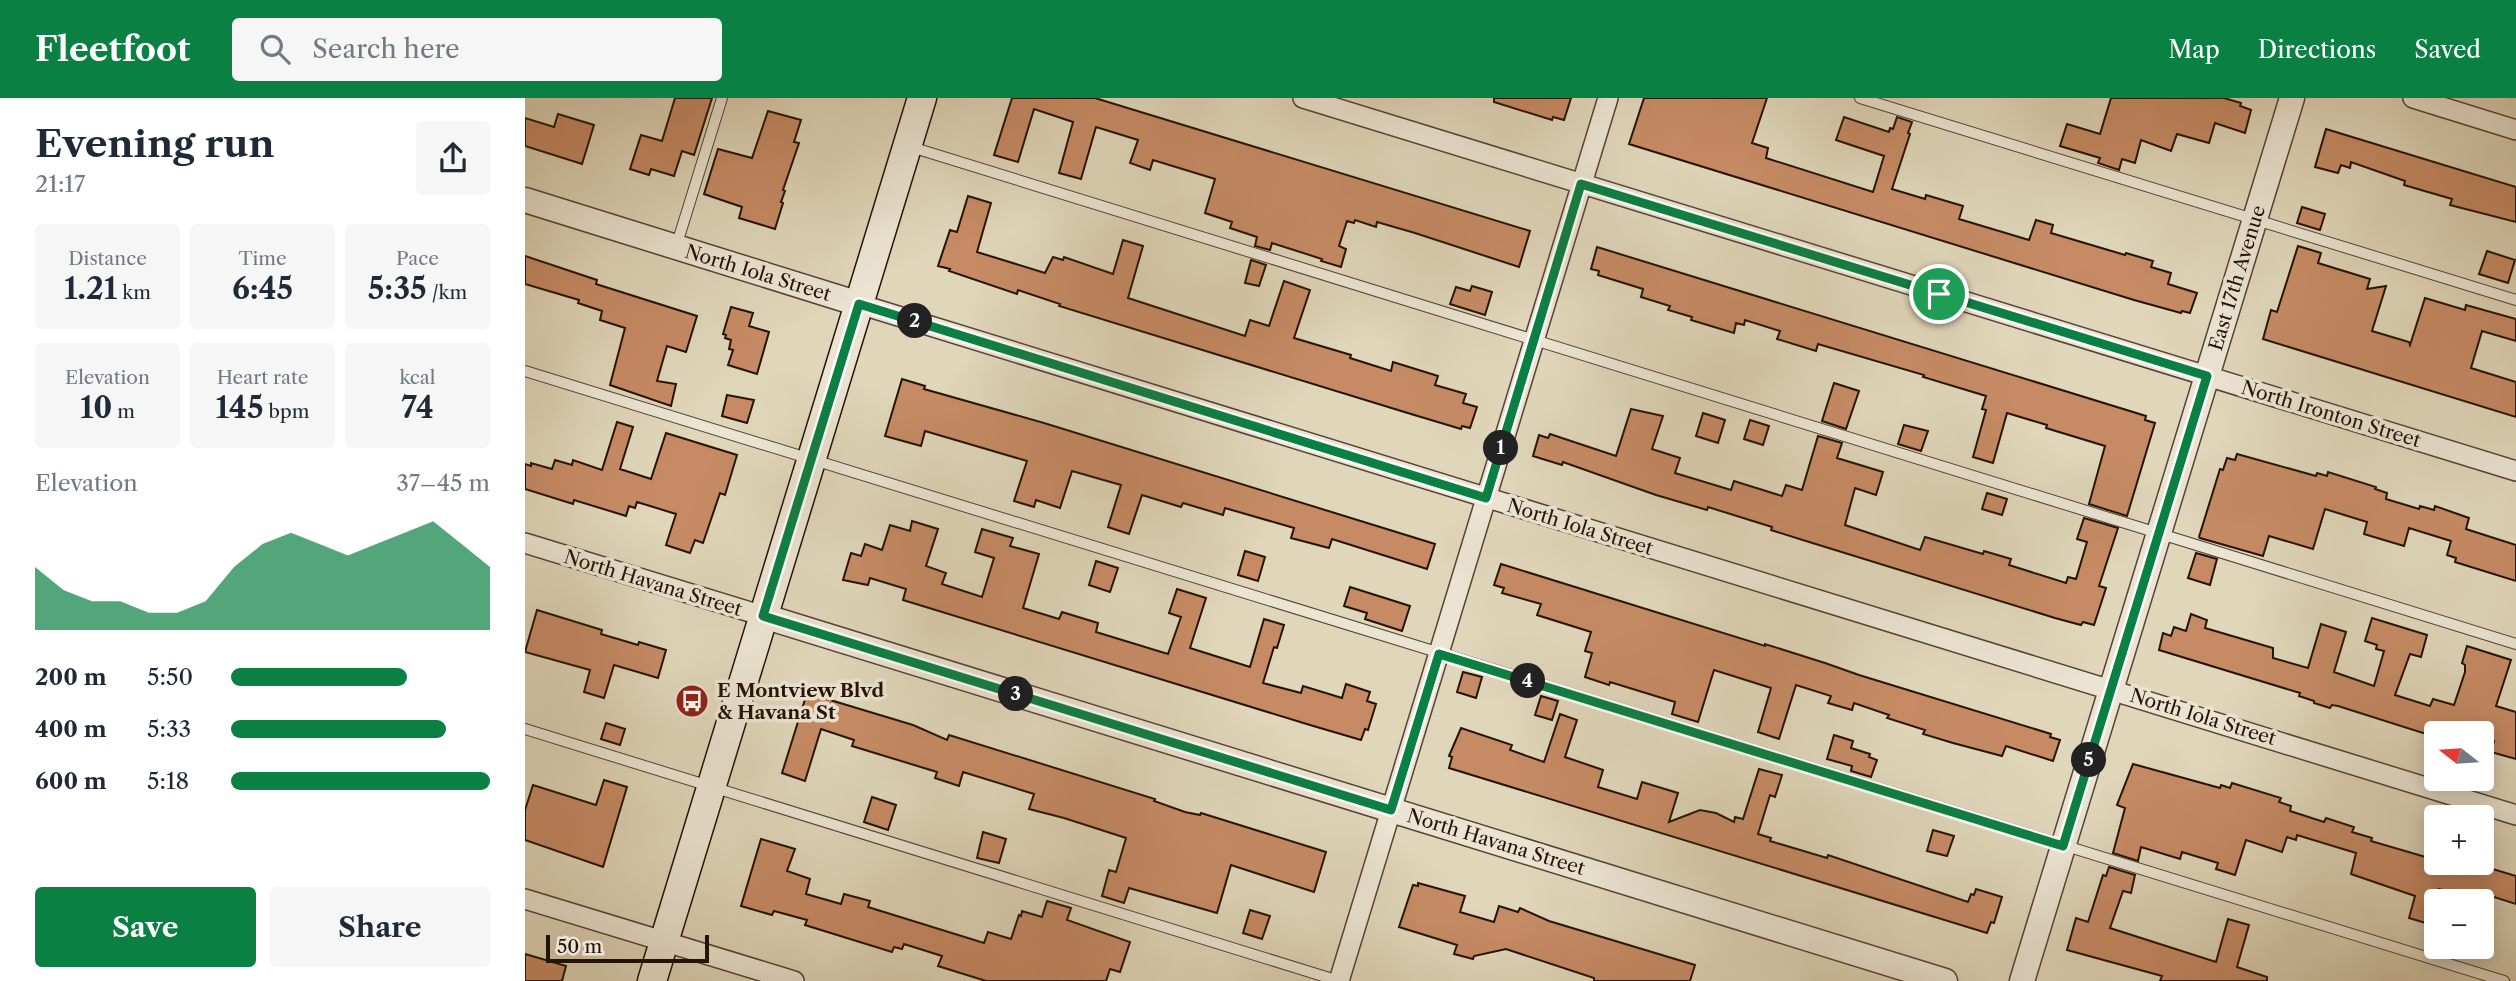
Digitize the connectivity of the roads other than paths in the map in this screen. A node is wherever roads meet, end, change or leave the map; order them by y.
1 (722, 98) edge
2 (922, 98) edge
3 (1303, 98) edge
4 (1608, 98) edge
5 (1860, 98) edge
6 (2293, 98) edge
7 (2413, 98) edge
8 (2516, 130) edge
9 (908, 146) junction
10 (1581, 184) junction
11 (525, 200) edge
12 (2255, 219) junction
13 (676, 247) junction
14 (2516, 300) edge
15 (859, 304) junction
16 (1534, 341) junction
17 (525, 371) edge
18 (2207, 376) junction
19 (811, 459) junction
20 (2516, 471) edge
21 (1486, 498) junction
22 (2159, 532) junction
23 (525, 543) edge
24 (763, 616) junction
25 (2516, 644) edge
26 (1439, 654) junction
27 (2111, 689) junction
28 (525, 729) edge
29 (711, 785) junction
30 (1391, 810) junction
31 (2516, 815) edge
32 (2063, 846) junction
33 (525, 899) edge
34 (664, 942) junction
35 (652, 981) edge
36 (794, 981) edge
37 (1339, 981) edge
38 (1945, 981) edge
39 (2022, 981) edge
40 (2504, 981) edge

1 - 13 lane
2 - 9 main road
3 - 10 street, North Ironton Street
4 - 10 street
5 - 12 lane
6 - 12 street, East 17th Avenue
7 - 8 street
9 - 15 main road
9 - 16 lane
10 - 16 street
10 - 18 street, North Ironton Street
11 - 13 street, North Iola Street
12 - 14 lane
12 - 18 street, East 17th Avenue
13 - 15 street, North Iola Street
15 - 19 main road
15 - 21 street, North Iola Street
16 - 21 street
16 - 22 lane
17 - 19 lane
18 - 20 street, North Ironton Street
18 - 22 street, East 17th Avenue
19 - 24 main road
19 - 26 lane
21 - 26 street
21 - 27 street, North Iola Street
22 - 25 lane
22 - 27 street, East 17th Avenue
23 - 24 street, North Havana Street
24 - 29 main road
24 - 30 street, North Havana Street
26 - 30 street
26 - 32 lane
27 - 31 street, North Iola Street
27 - 32 street, East 17th Avenue
28 - 29 lane
29 - 34 main road
29 - 37 lane
30 - 37 street
30 - 38 street, North Havana Street
32 - 39 street, East 17th Avenue
32 - 40 lane
33 - 34 street
34 - 35 main road
34 - 36 street

